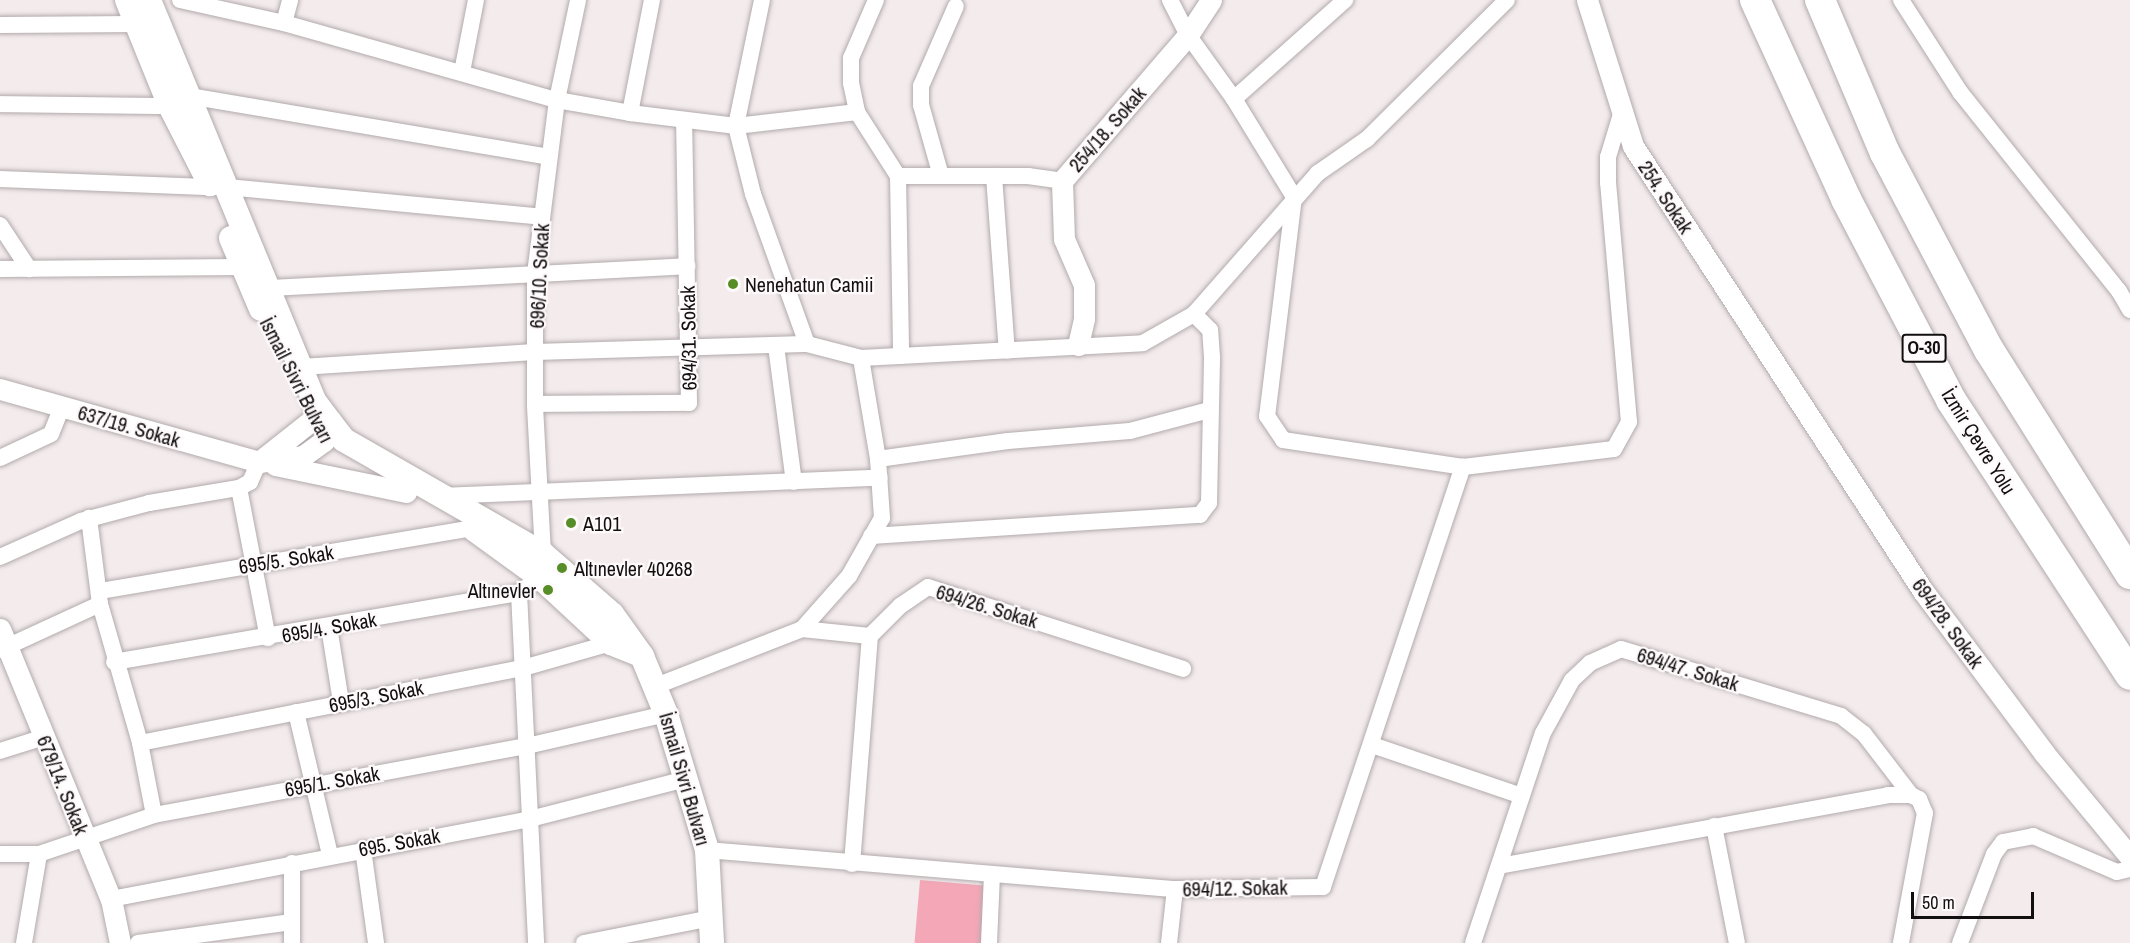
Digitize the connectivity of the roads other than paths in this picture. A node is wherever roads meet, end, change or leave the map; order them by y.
1 (127, 0) edge
2 (149, 0) edge
3 (290, 0) edge
4 (476, 0) edge
5 (578, 0) edge
6 (651, 0) edge
7 (762, 0) edge
8 (876, 0) edge
9 (1170, 0) edge
10 (1211, 0) edge
11 (1345, 0) edge
12 (1507, 0) edge
13 (1587, 0) edge
14 (1755, 0) edge
15 (1820, 0) edge
16 (1901, 0) edge
17 (185, 1) edge
18 (956, 6) dead end
19 (284, 23) junction
20 (136, 24) junction
21 (0, 25) edge
22 (1188, 35) junction
23 (462, 72) junction
24 (1234, 99) junction
25 (557, 100) junction
26 (180, 101) junction
27 (0, 104) edge
28 (1622, 111) junction
29 (857, 112) junction
30 (630, 113) junction
31 (684, 120) junction
32 (736, 126) junction
33 (549, 158) junction
34 (898, 176) junction
35 (941, 176) junction
36 (994, 176) junction
37 (0, 180) edge
38 (1062, 181) junction
39 (220, 187) junction
40 (1294, 198) junction
41 (542, 217) junction
42 (0, 225) edge
43 (687, 266) junction
44 (242, 267) junction
45 (28, 268) junction
46 (0, 269) edge
47 (535, 274) junction
48 (269, 288) junction
49 (2130, 310) edge
50 (1194, 314) junction
51 (807, 344) junction
52 (1078, 345) junction
53 (776, 346) junction
54 (688, 350) junction
55 (1007, 351) junction
56 (535, 352) junction
57 (901, 356) junction
58 (861, 358) junction
59 (302, 367) junction
60 (1782, 378) joint
61 (0, 388) edge
62 (535, 404) junction
63 (62, 407) junction
64 (1209, 410) junction
65 (322, 427) junction
66 (0, 458) edge
67 (878, 459) junction
68 (259, 462) junction
69 (1463, 467) junction
70 (880, 478) junction
71 (794, 482) junction
72 (238, 488) junction
73 (406, 492) junction
74 (538, 492) junction
75 (442, 496) junction
76 (89, 518) junction
77 (472, 528) junction
78 (872, 536) junction
79 (0, 557) edge
80 (253, 564) junction
81 (541, 566) junction
82 (2130, 574) edge
83 (519, 593) junction
84 (100, 598) junction
85 (329, 627) junction
86 (802, 629) junction
87 (870, 636) junction
88 (268, 638) junction
89 (2, 642) edge
90 (611, 643) junction
91 (642, 656) junction
92 (114, 662) junction
93 (523, 668) junction
94 (1183, 669) dead end
95 (2130, 675) edge
96 (656, 686) junction
97 (341, 702) junction
98 (296, 712) junction
99 (666, 714) junction
100 (44, 737) junction
101 (140, 743) junction
102 (1372, 745) junction
103 (527, 746) junction
104 (0, 751) edge
105 (686, 779) junction
106 (312, 784) junction
107 (1911, 795) junction
108 (1522, 796) junction
109 (154, 815) junction
110 (530, 819) junction
111 (1714, 826) junction
112 (84, 838) junction
113 (363, 849) junction
114 (706, 850) junction
115 (0, 854) edge
116 (39, 854) junction
117 (330, 855) junction
118 (2130, 857) edge
119 (291, 863) junction
120 (852, 864) junction
121 (1499, 866) junction
122 (2130, 869) edge
123 (992, 875) junction
124 (1175, 889) junction
125 (111, 899) junction
126 (711, 918) junction
127 (292, 922) junction
128 (213, 938) edge
129 (24, 943) edge
130 (120, 943) edge
131 (138, 943) edge
132 (292, 943) edge
133 (376, 943) edge
134 (536, 943) edge
135 (584, 943) edge
136 (712, 943) edge
137 (989, 943) edge
138 (1169, 943) edge
139 (1473, 943) edge
140 (1737, 943) edge
141 (1901, 943) edge
142 (1960, 943) edge

1 - 20 main road, İsmail Sivri Bulvarı
2 - 26 main road, İsmail Sivri Bulvarı
3 - 19 street
4 - 23 street
5 - 25 street, 696/10. Sokak
6 - 30 street
7 - 32 street
8 - 29 street
9 - 22 street
10 - 22 street, 254/18. Sokak
11 - 24 street
12 - 40 street
13 - 28 street, 254. Sokak
14 - 95 highway, İzmir Çevre Yolu / O-30
15 - 82 highway
16 - 49 street
17 - 19 street
18 - 35 street
19 - 23 street
20 - 21 street
20 - 26 main road, İsmail Sivri Bulvarı
22 - 24 street
22 - 38 street, 254/18. Sokak
23 - 25 street
24 - 40 street
25 - 30 street
25 - 33 street, 696/10. Sokak
26 - 27 street
26 - 33 street
26 - 39 main road, İsmail Sivri Bulvarı
28 - 60 street, 254. Sokak
28 - 69 street
29 - 32 street
29 - 34 street
30 - 31 street
31 - 32 street
31 - 43 street, 694/31. Sokak
32 - 51 street
33 - 41 street, 696/10. Sokak
34 - 35 street
34 - 57 street
35 - 36 street
36 - 38 street
36 - 55 street
37 - 39 street
38 - 52 street, 254/18. Sokak
39 - 41 street
39 - 44 main road, İsmail Sivri Bulvarı
39 - 48 main road, İsmail Sivri Bulvarı
40 - 50 street
40 - 69 street
41 - 47 street, 696/10. Sokak
42 - 45 street
43 - 47 street
43 - 54 street, 694/31. Sokak
44 - 45 street
44 - 65 main road, İsmail Sivri Bulvarı
45 - 46 street
47 - 48 street
47 - 56 street, 696/10. Sokak
48 - 59 main road, İsmail Sivri Bulvarı
50 - 52 street
50 - 64 street
51 - 53 street
51 - 58 street
52 - 55 street
53 - 54 street
53 - 71 street
54 - 56 street
54 - 62 street, 694/31. Sokak
55 - 57 street
56 - 59 street
56 - 62 street, 696/10. Sokak
57 - 58 street
58 - 67 street
59 - 65 main road, İsmail Sivri Bulvarı
60 - 118 street, 694/28. Sokak
61 - 63 street, 637/19. Sokak
62 - 74 street, 696/10. Sokak
63 - 66 street
63 - 68 street, 637/19. Sokak
64 - 67 street
64 - 78 street
65 - 68 street
65 - 73 main road, İsmail Sivri Bulvarı
65 - 75 main road, İsmail Sivri Bulvarı
67 - 70 street
68 - 72 street
68 - 73 street, 637/19. Sokak
69 - 102 street, 694/12. Sokak
70 - 71 street
70 - 78 street
71 - 74 street
72 - 76 street
72 - 80 street
73 - 77 main road, İsmail Sivri Bulvarı
74 - 75 street
74 - 81 street, 696/10. Sokak
75 - 81 main road, İsmail Sivri Bulvarı
76 - 79 street
76 - 84 street
77 - 80 street, 695/5. Sokak
77 - 81 main road, İsmail Sivri Bulvarı
78 - 86 street
80 - 84 street, 695/5. Sokak
80 - 88 street
81 - 83 street, 695/4. Sokak
81 - 90 main road, İsmail Sivri Bulvarı
81 - 91 main road, İsmail Sivri Bulvarı
83 - 85 street, 695/4. Sokak
83 - 93 street
84 - 89 street, 695/5. Sokak
84 - 92 street
85 - 88 street, 695/4. Sokak
85 - 97 street
86 - 87 street
86 - 96 street
87 - 94 street, 694/26. Sokak
87 - 120 street
88 - 92 street, 695/4. Sokak
89 - 100 street, 679/14. Sokak
90 - 91 main road, İsmail Sivri Bulvarı
90 - 93 street, 695/3. Sokak
91 - 96 main road, İsmail Sivri Bulvarı
92 - 101 street
93 - 97 street, 695/3. Sokak
93 - 103 street
96 - 99 main road, İsmail Sivri Bulvarı
97 - 98 street, 695/3. Sokak
98 - 101 street, 695/3. Sokak
98 - 106 street
99 - 103 street, 695/1. Sokak
99 - 105 main road, İsmail Sivri Bulvarı
100 - 104 street
100 - 112 street, 679/14. Sokak
101 - 109 street
102 - 108 street
102 - 124 street, 694/12. Sokak
103 - 106 street, 695/1. Sokak
103 - 110 street
105 - 110 street, 695. Sokak
105 - 114 main road, İsmail Sivri Bulvarı
106 - 109 street, 695/1. Sokak
106 - 117 street
107 - 108 street, 694/47. Sokak
107 - 111 street
107 - 141 street, 694/47. Sokak
108 - 121 street, 694/47. Sokak
109 - 112 street, 695/1. Sokak
110 - 113 street, 695. Sokak
110 - 134 street
111 - 121 street
111 - 140 street
112 - 116 street, 695/1. Sokak
112 - 125 street, 679/14. Sokak
113 - 117 street, 695. Sokak
113 - 133 street
114 - 120 street, 694/12. Sokak
114 - 126 main road, İsmail Sivri Bulvarı
115 - 116 street, 695/1. Sokak
116 - 129 street
117 - 119 street, 695. Sokak
119 - 125 street, 695. Sokak
119 - 127 street
120 - 123 street, 694/12. Sokak
121 - 139 street, 694/47. Sokak
122 - 142 street
123 - 124 street, 694/12. Sokak
123 - 137 street
124 - 138 street
125 - 130 street, 679/14. Sokak
126 - 135 street
126 - 136 main road, İsmail Sivri Bulvarı
127 - 128 street
127 - 132 street
128 - 131 street

